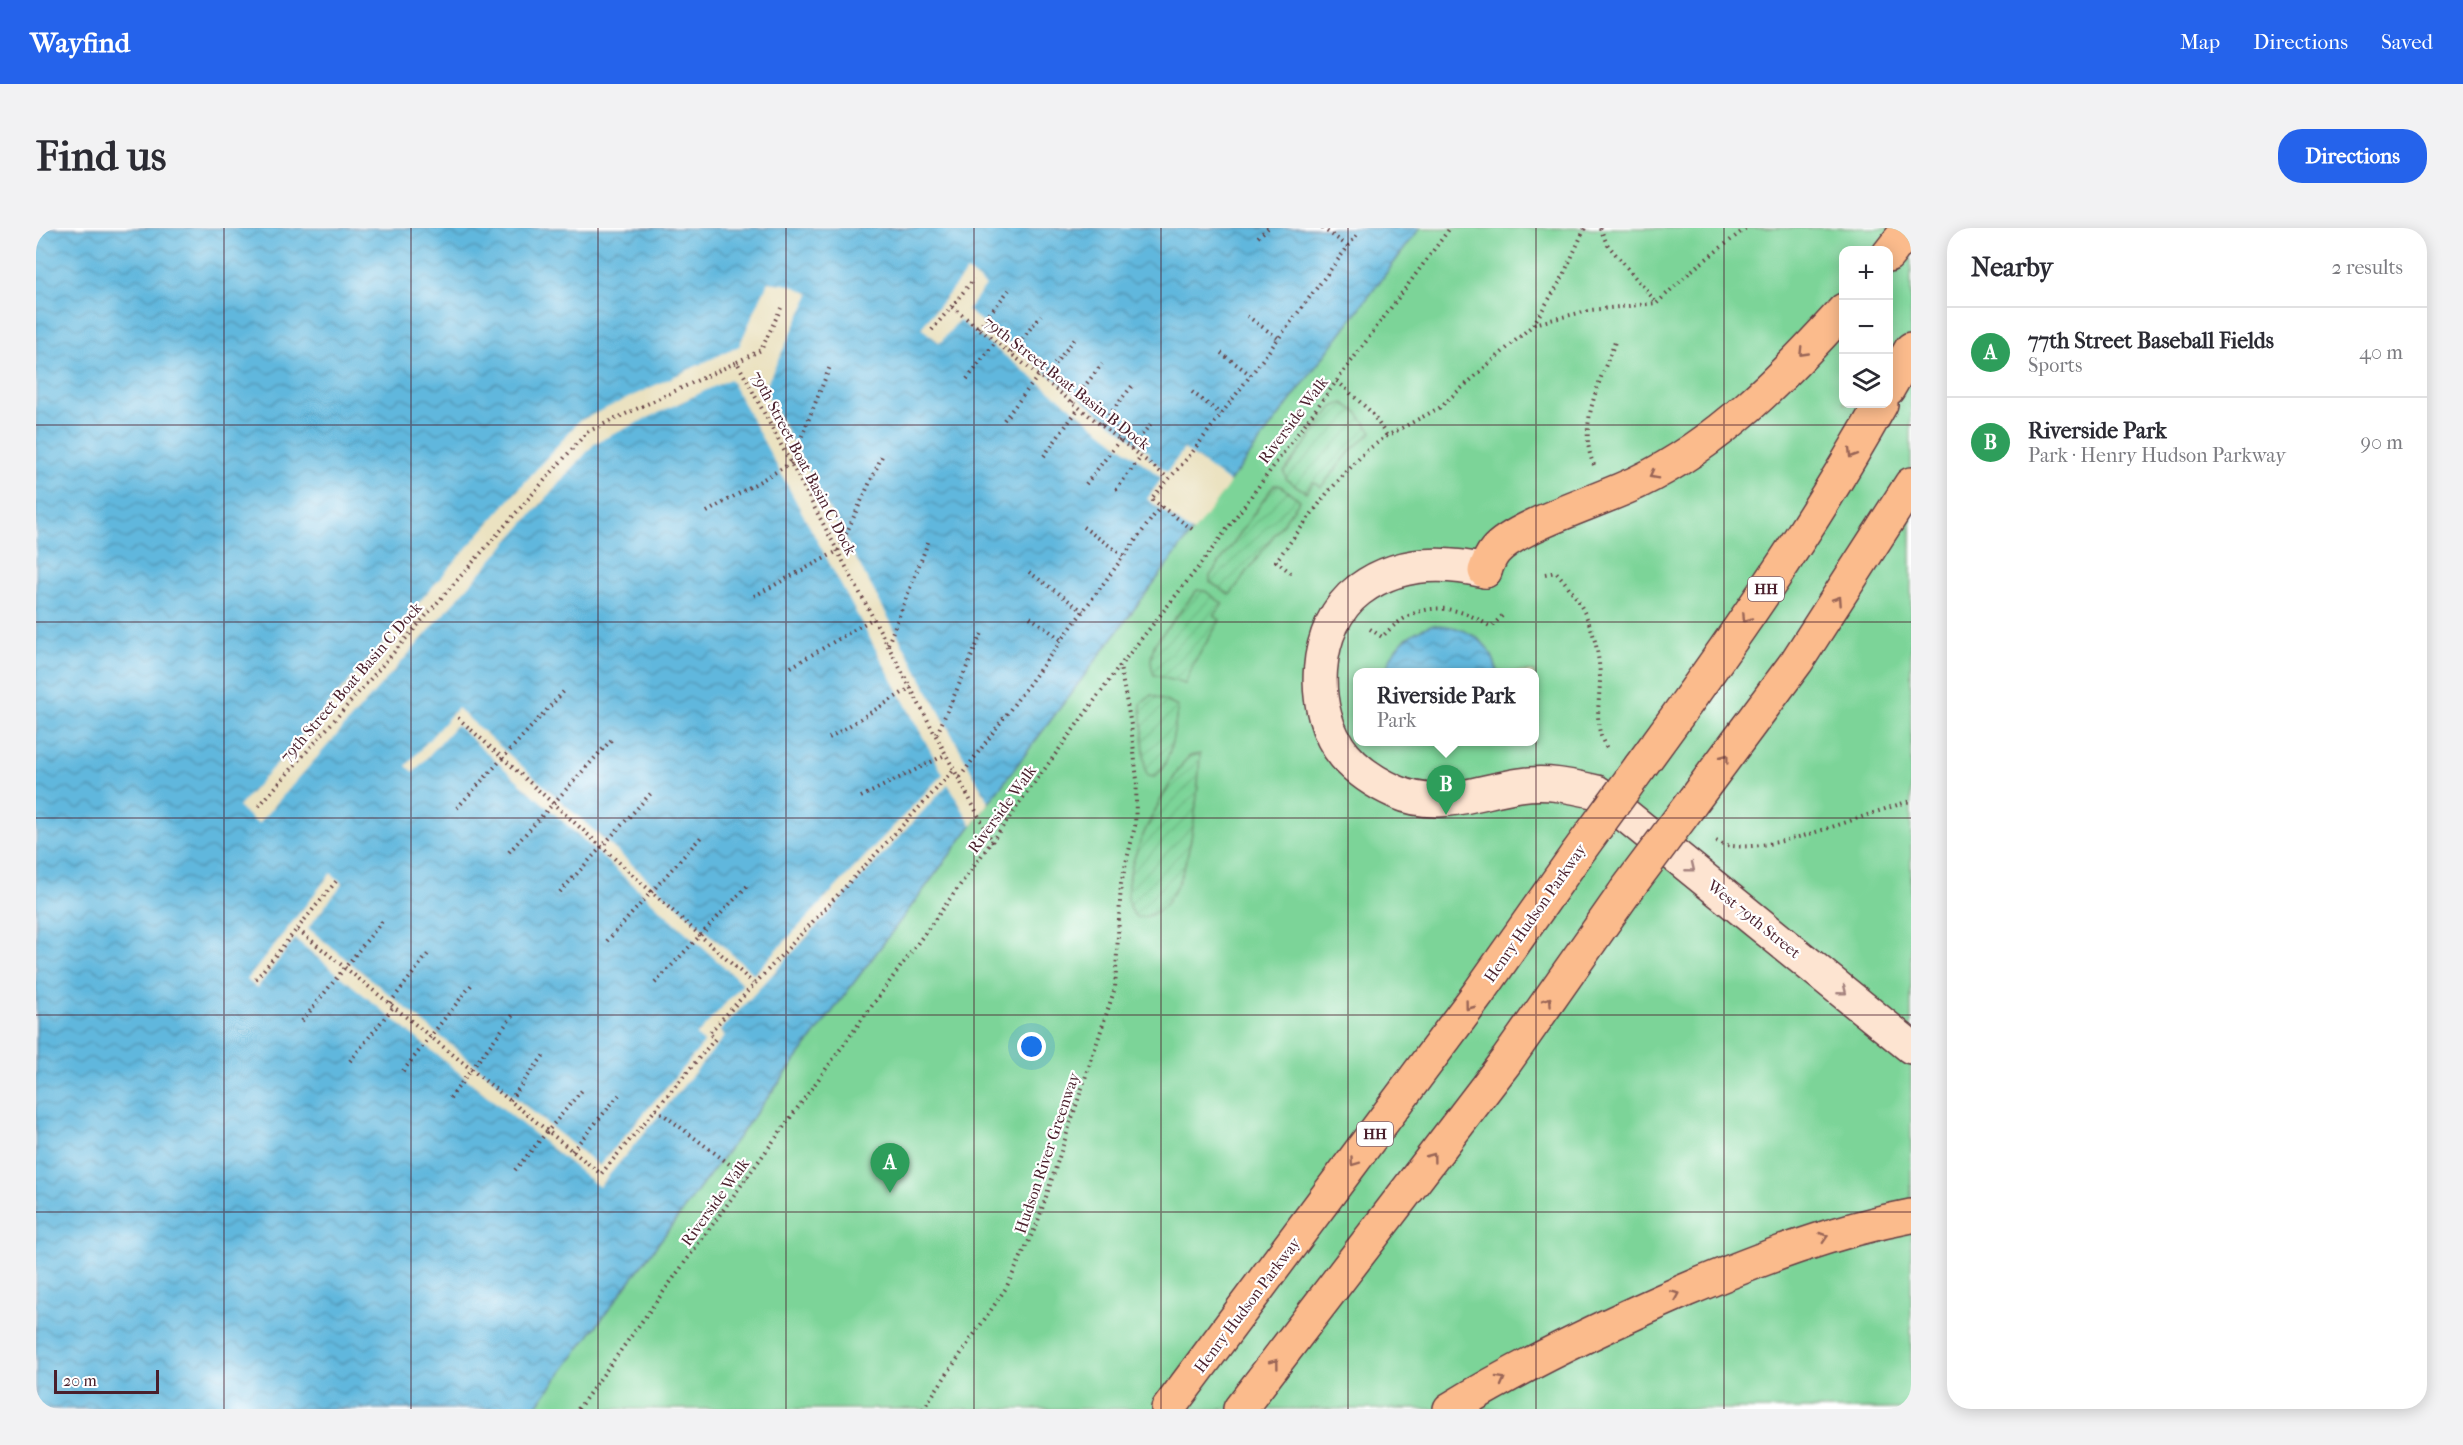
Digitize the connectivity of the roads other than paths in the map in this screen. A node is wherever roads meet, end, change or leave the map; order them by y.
1 (1909, 228) edge
2 (1893, 249) edge
3 (1839, 314) edge
4 (1911, 349) edge
5 (1893, 380) edge
6 (1879, 408) edge
7 (1911, 484) edge
8 (1485, 571) joint
9 (1911, 1047) edge
10 (1911, 1216) edge
11 (1168, 1409) edge
12 (1240, 1409) edge
13 (1450, 1409) edge

1 - 2 highway
3 -> 8 highway
4 - 5 highway
6 -> 11 highway, Henry Hudson Parkway / HH, bridge
12 -> 7 highway, bridge
8 -> 9 main road, West 79th Street
13 -> 10 highway

